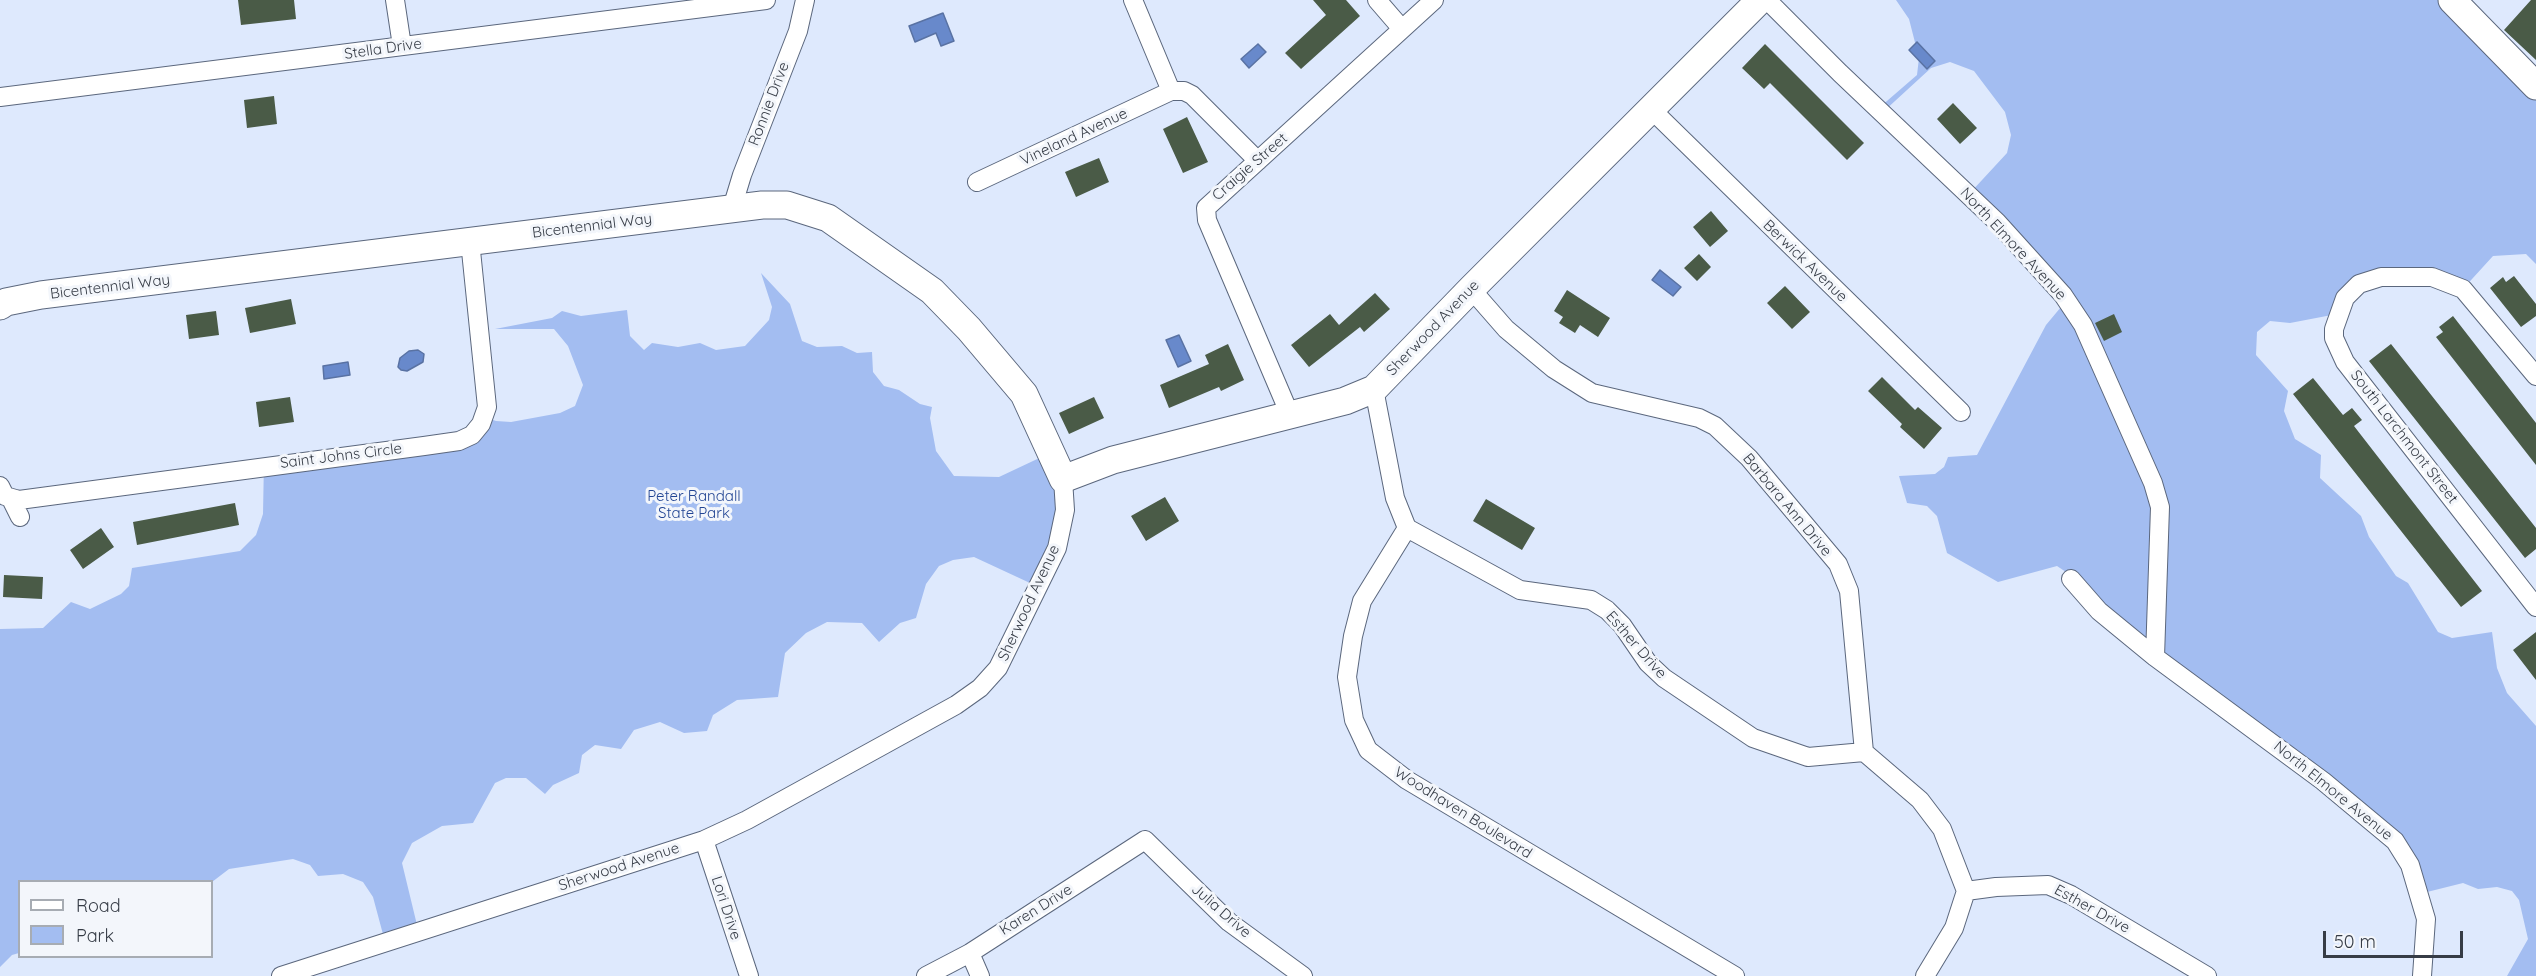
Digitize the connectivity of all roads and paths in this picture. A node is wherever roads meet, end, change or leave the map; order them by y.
1 (395, 0) edge
2 (766, 0) edge
3 (805, 0) edge
4 (1133, 0) edge
5 (1377, 0) edge
6 (1434, 0) edge
7 (1760, 0) edge
8 (1767, 0) edge
9 (2452, 0) edge
10 (1402, 29) junction
11 (402, 46) junction
12 (2536, 86) edge
13 (1171, 91) junction
14 (0, 97) edge
15 (1651, 109) junction
16 (1258, 161) junction
17 (977, 182) dead end
18 (732, 208) junction
19 (470, 241) junction
20 (1471, 289) junction
21 (0, 306) edge
22 (2536, 376) edge
23 (1374, 389) junction
24 (1961, 412) dead end
25 (1290, 415) junction
26 (1063, 479) junction
27 (6, 493) edge
28 (21, 517) dead end
29 (1407, 528) junction
30 (2071, 579) dead end
31 (2533, 596) edge
32 (2156, 657) junction
33 (1864, 752) junction
34 (704, 840) junction
35 (1145, 840) joint
36 (1966, 891) junction
37 (970, 953) junction
38 (280, 976) edge
39 (749, 976) edge
40 (926, 976) edge
41 (980, 976) edge
42 (1303, 976) edge
43 (1735, 976) edge
44 (1925, 976) edge
45 (2207, 976) edge
46 (2422, 976) edge

1 - 11 street
2 - 11 street, Stella Drive
3 - 18 street, Ronnie Drive
4 - 13 street
5 - 10 street
6 - 10 street, Craigie Street
7 - 15 street, Sherwood Avenue
8 - 32 street, North Elmore Avenue
9 - 12 street
10 - 16 street, Craigie Street
11 - 14 street, Stella Drive
13 - 16 street
13 - 17 street, Vineland Avenue
15 - 20 street, Sherwood Avenue
15 - 24 street, Berwick Avenue
16 - 25 street, Craigie Street
18 - 19 street, Bicentennial Way
18 - 26 street, Bicentennial Way
19 - 21 street, Bicentennial Way
19 - 27 street, Saint Johns Circle
20 - 23 street, Sherwood Avenue
20 - 33 street, Barbara Ann Drive
22 - 31 street, South Larchmont Street
23 - 25 street, Sherwood Avenue
23 - 29 street
25 - 26 street, Sherwood Avenue
26 - 34 street, Sherwood Avenue
27 - 28 street, Saint Johns Circle
29 - 33 street, Esther Drive
29 - 43 street, Woodhaven Boulevard
30 - 32 street, North Elmore Avenue
32 - 46 street, North Elmore Avenue
33 - 36 street
34 - 38 street, Sherwood Avenue
34 - 39 street, Lori Drive
35 - 37 street, Karen Drive
35 - 42 street, Julia Drive
36 - 44 street
36 - 45 street, Esther Drive
37 - 40 street, Karen Drive
37 - 41 street

